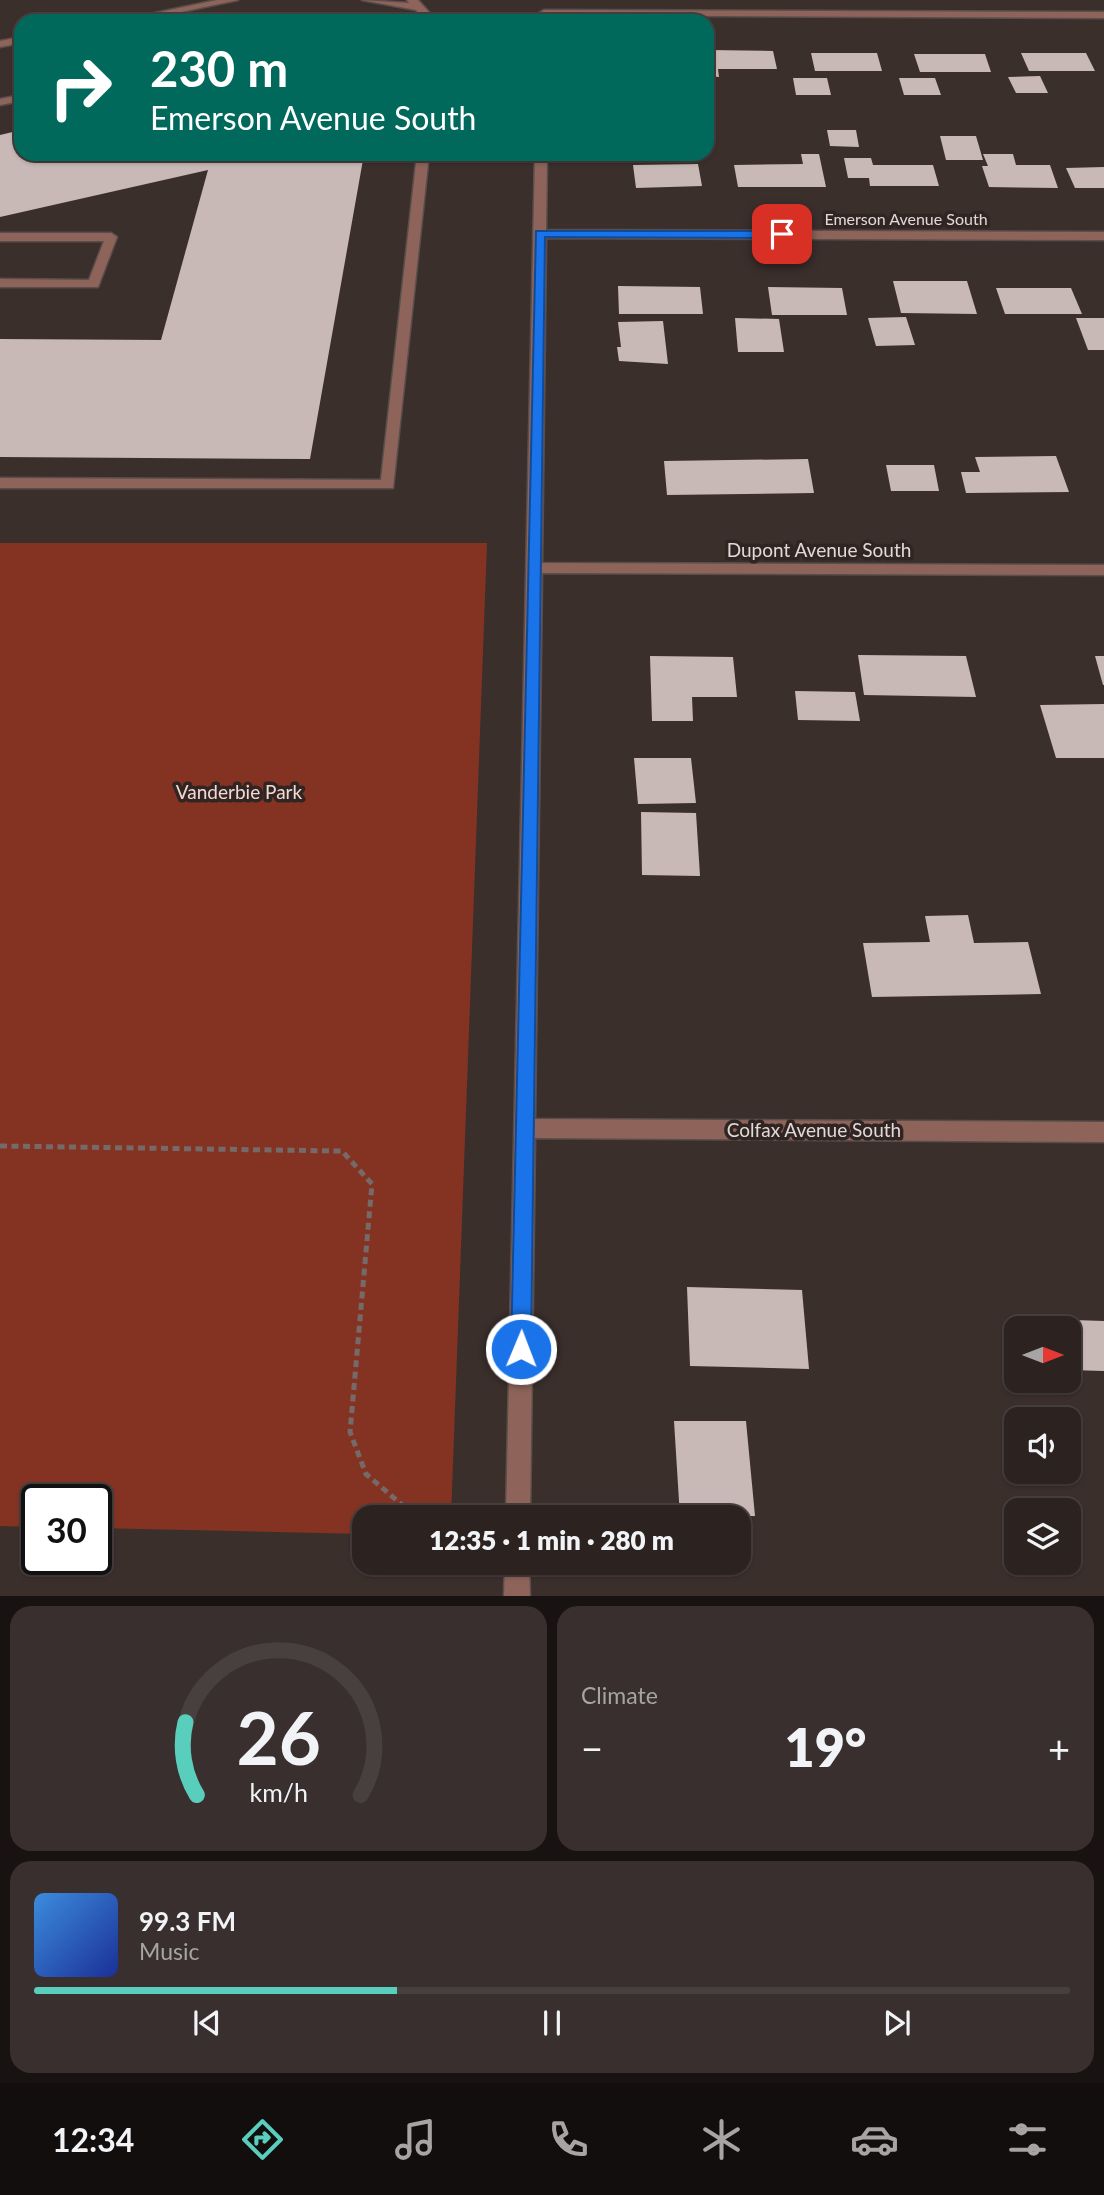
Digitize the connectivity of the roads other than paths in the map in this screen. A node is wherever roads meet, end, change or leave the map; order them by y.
1 (233, 0) edge
2 (367, 0) edge
3 (414, 4) edge
4 (159, 14) edge
5 (1104, 15) edge
6 (714, 16) edge
7 (422, 161) edge
8 (541, 161) edge
9 (540, 234) junction
10 (1104, 236) edge
11 (0, 237) edge
12 (0, 284) edge
13 (0, 483) edge
14 (534, 568) junction
15 (1104, 570) edge
16 (525, 1128) junction
17 (1104, 1132) edge
18 (518, 1505) edge
19 (517, 1575) edge
20 (517, 1596) edge

1 - 4 street
2 - 3 street
5 - 6 street
7 - 13 street
8 - 9 street
9 - 10 street, Emerson Avenue South
9 - 14 street
11 - 12 street
14 - 15 street, Dupont Avenue South
14 - 16 street
16 - 17 street, Colfax Avenue South
16 - 18 street
19 - 20 street

